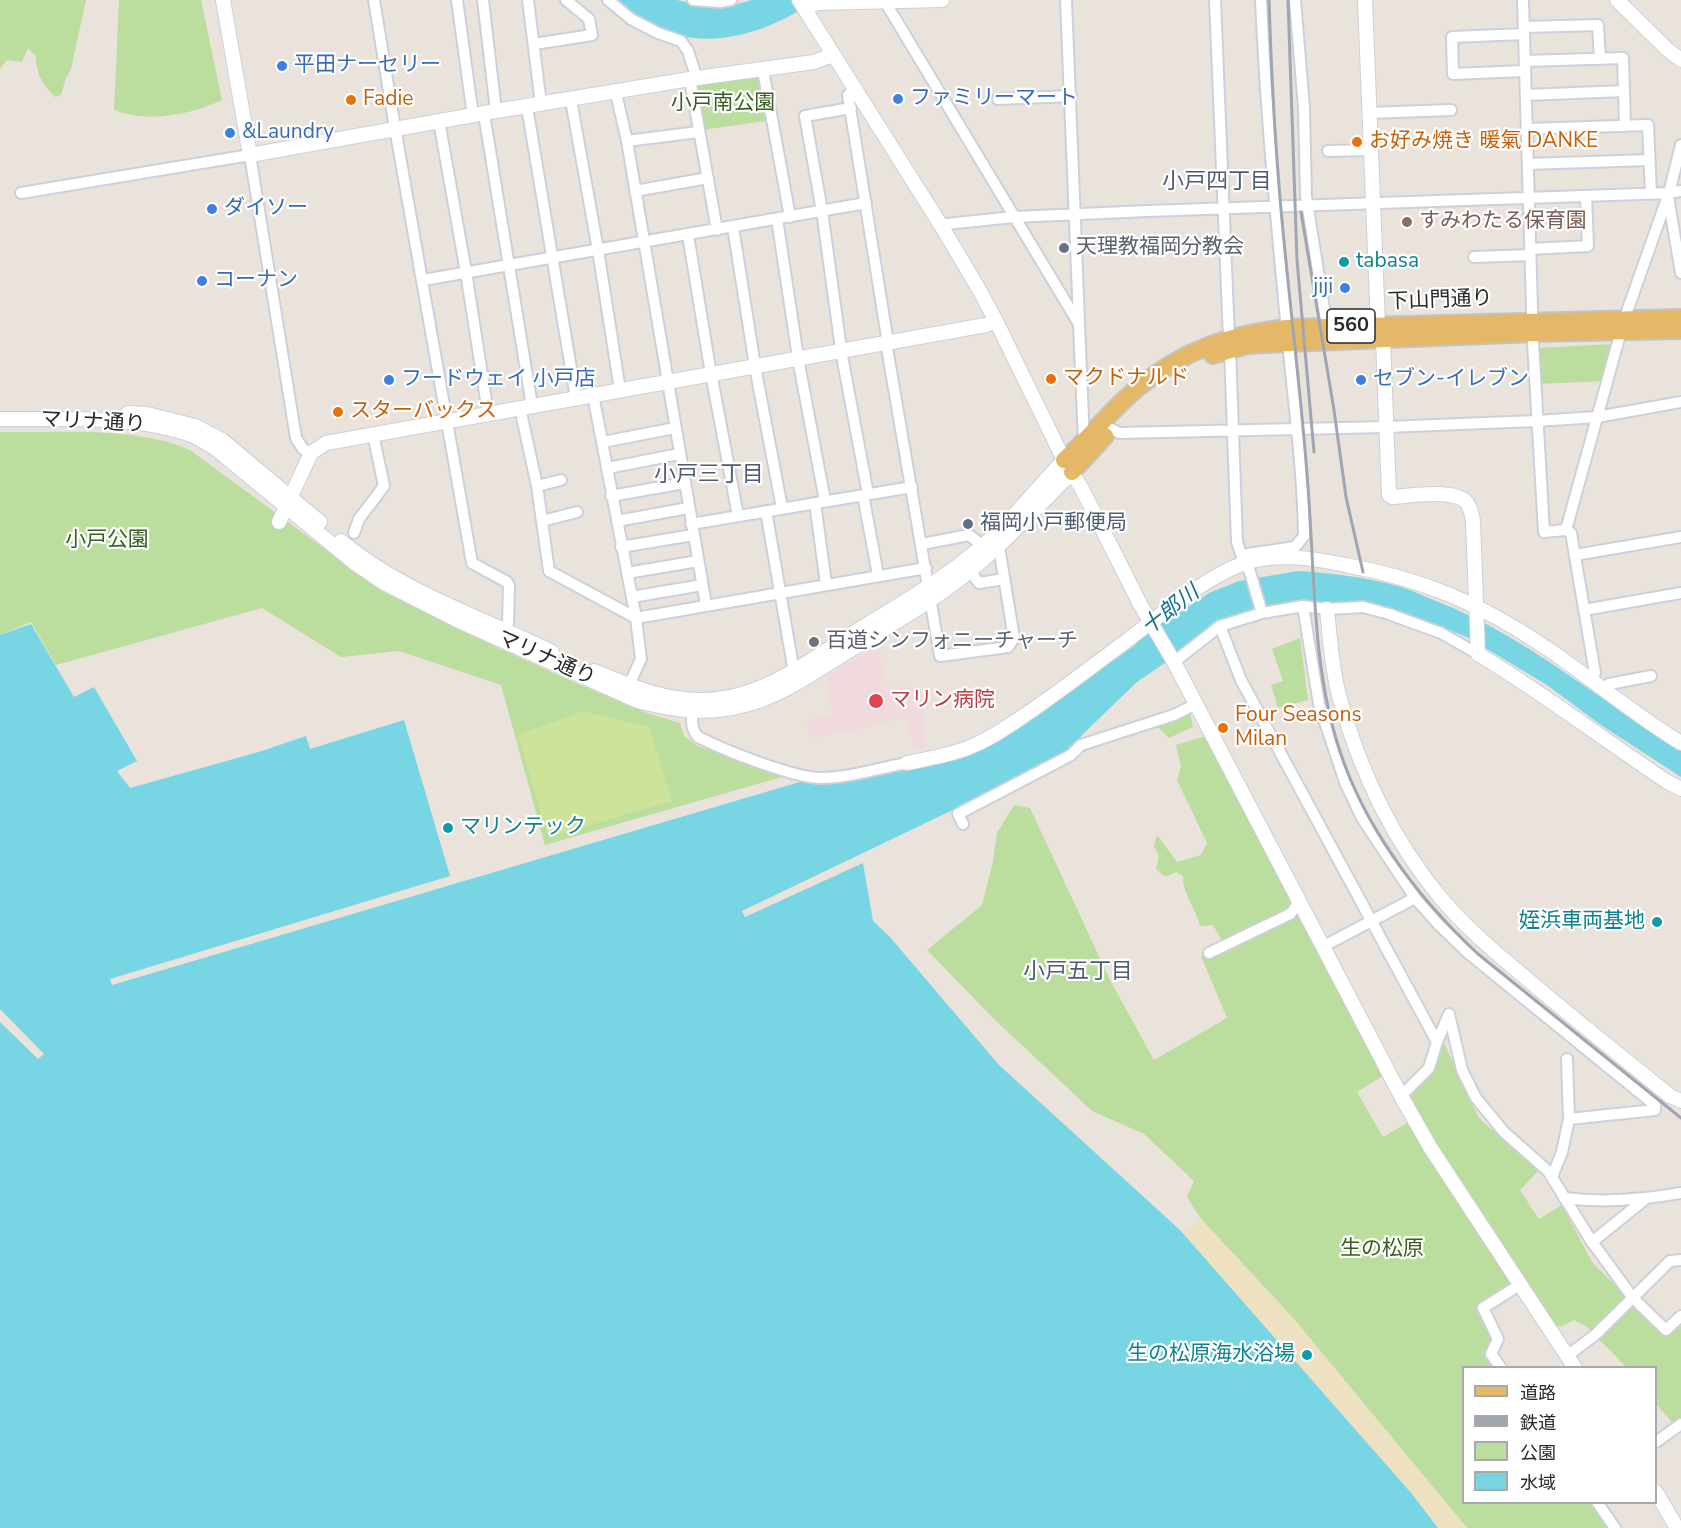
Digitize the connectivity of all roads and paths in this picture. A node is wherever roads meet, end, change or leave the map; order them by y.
1 (223, 0) edge
2 (374, 0) edge
3 (457, 0) edge
4 (483, 0) edge
5 (528, 0) edge
6 (566, 0) edge
7 (608, 0) edge
8 (693, 0) edge
9 (731, 0) edge
10 (942, 0) edge
11 (1066, 0) edge
12 (1215, 0) edge
13 (1261, 0) edge
14 (1295, 0) edge
15 (1365, 0) edge
16 (1523, 0) edge
17 (1617, 0) edge
18 (884, 1) edge
19 (810, 3) edge
20 (1524, 30) junction
21 (534, 44) junction
22 (833, 55) junction
23 (1600, 59) junction
24 (1681, 60) edge
25 (1525, 66) junction
26 (764, 70) junction
27 (693, 79) junction
28 (855, 90) junction
29 (1624, 91) junction
30 (616, 93) junction
31 (1526, 94) junction
32 (1071, 96) junction
33 (998, 99) dead end
34 (571, 100) junction
35 (541, 104) junction
36 (527, 107) junction
37 (851, 108) junction
38 (1451, 110) dead end
39 (1370, 113) junction
40 (485, 114) junction
41 (439, 121) junction
42 (1625, 126) junction
43 (395, 128) junction
44 (1527, 129) junction
45 (698, 132) junction
46 (627, 141) junction
47 (1681, 146) edge
48 (1371, 150) junction
49 (1328, 152) dead end
50 (250, 155) junction
51 (1649, 160) junction
52 (1528, 164) junction
53 (708, 178) junction
54 (635, 191) junction
55 (1681, 191) edge
56 (21, 193) dead end
57 (1651, 194) junction
58 (1669, 195) junction
59 (1586, 196) junction
60 (1528, 199) junction
61 (866, 204) junction
62 (1373, 205) junction
63 (1309, 206) junction
64 (1275, 207) junction
65 (1225, 209) junction
66 (822, 211) junction
67 (1075, 216) junction
68 (790, 217) junction
69 (1014, 217) junction
70 (777, 219) junction
71 (733, 227) junction
72 (942, 227) junction
73 (717, 230) junction
74 (688, 235) junction
75 (644, 243) junction
76 (598, 250) junction
77 (1530, 252) junction
78 (1474, 257) dead end
79 (553, 258) junction
80 (508, 266) junction
81 (466, 273) junction
82 (1681, 273) edge
83 (423, 280) junction
84 (1681, 318) edge
85 (996, 321) junction
86 (1079, 324) junction
87 (1623, 326) junction
88 (1327, 327) junction
89 (1532, 327) junction
90 (1681, 330) edge
91 (1381, 333) junction
92 (1287, 336) junction
93 (887, 343) junction
94 (1229, 344) junction
95 (842, 351) junction
96 (799, 358) junction
97 (755, 366) junction
98 (711, 374) junction
99 (667, 382) junction
100 (620, 390) junction
101 (593, 395) junction
102 (576, 398) junction
103 (1681, 402) edge
104 (526, 407) junction
105 (0, 411) edge
106 (488, 413) junction
107 (1597, 417) junction
108 (0, 419) edge
109 (447, 421) junction
110 (1536, 421) junction
111 (1386, 427) junction
112 (675, 428) junction
113 (1112, 429) junction
114 (1297, 429) junction
115 (1232, 431) junction
116 (373, 434) junction
117 (603, 442) junction
118 (1084, 442) junction
119 (311, 453) junction
120 (679, 454) junction
121 (1068, 466) junction
122 (608, 468) junction
123 (561, 480) dead end
124 (684, 483) junction
125 (537, 486) junction
126 (912, 487) junction
127 (865, 494) junction
128 (611, 496) junction
129 (288, 501) junction
130 (820, 502) junction
131 (688, 508) junction
132 (782, 508) junction
133 (766, 511) junction
134 (577, 512) dead end
135 (738, 516) junction
136 (542, 521) junction
137 (616, 521) junction
138 (279, 522) dead end
139 (692, 529) junction
140 (1566, 530) junction
141 (354, 533) dead end
142 (1681, 537) edge
143 (922, 544) junction
144 (982, 546) junction
145 (621, 547) junction
146 (999, 547) junction
147 (1575, 555) junction
148 (698, 561) junction
149 (1246, 564) junction
150 (926, 568) junction
151 (970, 571) junction
152 (627, 573) junction
153 (878, 576) junction
154 (1004, 579) junction
155 (826, 584) junction
156 (702, 585) junction
157 (781, 592) junction
158 (930, 593) junction
159 (1681, 593) edge
160 (632, 597) junction
161 (706, 606) junction
162 (1303, 606) junction
163 (1327, 609) junction
164 (1261, 610) junction
165 (1477, 610) junction
166 (1584, 610) junction
167 (636, 618) junction
168 (1152, 622) junction
169 (1221, 626) junction
170 (505, 629) junction
171 (1478, 652) junction
172 (1174, 662) junction
173 (794, 672) junction
174 (1651, 676) dead end
175 (1590, 680) junction
176 (629, 685) junction
177 (1604, 690) junction
178 (1196, 704) junction
179 (692, 711) junction
180 (1680, 742) edge
181 (907, 763) joint
182 (1681, 789) edge
183 (963, 824) dead end
184 (1415, 898) junction
185 (1299, 903) junction
186 (1370, 922) junction
187 (1322, 947) junction
188 (1209, 953) dead end
189 (1437, 1042) junction
190 (1568, 1059) dead end
191 (1401, 1096) junction
192 (1681, 1101) edge
193 (1569, 1119) junction
194 (1552, 1177) junction
195 (1681, 1193) edge
196 (1564, 1198) junction
197 (1644, 1200) junction
198 (1592, 1242) junction
199 (1681, 1260) edge
200 (1521, 1284) junction
201 (1633, 1298) junction
202 (1681, 1316) edge
203 (1571, 1362) edge
204 (1500, 1366) edge
205 (1681, 1424) edge
206 (1657, 1442) edge
207 (1657, 1494) edge
208 (1599, 1504) edge
209 (1678, 1527) edge
210 (1615, 1528) edge

1 - 50 street
2 - 43 street
3 - 40 street
4 - 40 street
5 - 21 street
6 - 21 street
7 - 27 street
8 - 9 street
10 - 18 street
11 - 32 street
12 - 65 street
13 - 64 street
14 - 63 street
15 - 39 street
16 - 20 street
17 - 24 street
18 - 19 street
18 - 69 street
19 - 22 street
20 - 23 street
20 - 25 street
20 - 25 street
21 - 35 street
22 - 26 street
22 - 28 street
23 - 25 street
23 - 29 street
25 - 31 street
26 - 27 street
26 - 68 street
27 - 30 street
27 - 45 street
28 - 37 street
28 - 72 street
29 - 31 street
29 - 42 street
30 - 34 street
30 - 46 street
31 - 44 street
32 - 33 street
32 - 67 street
34 - 35 street
34 - 76 street
35 - 36 street
36 - 40 street
36 - 79 street
37 - 61 street
37 - 66 street
38 - 39 street
39 - 48 street
40 - 41 street
40 - 80 street
41 - 43 street
41 - 81 street
42 - 44 street
42 - 51 street
43 - 50 street
43 - 83 street
44 - 52 street
45 - 46 street
45 - 53 street
46 - 54 street
47 - 58 street
48 - 49 street
48 - 62 street
50 - 56 street
50 - 119 street
51 - 52 street
51 - 57 street
52 - 60 street
53 - 54 street
53 - 73 street
54 - 75 street
55 - 58 street
57 - 58 street
57 - 59 street
58 - 82 street
58 - 87 street
59 - 60 street
59 - 77 street
60 - 62 street
60 - 77 street
61 - 66 street
61 - 93 street
62 - 63 street
62 - 91 street
63 - 64 street
63 - 88 street
64 - 65 street
64 - 92 street
65 - 67 street
65 - 94 street
66 - 68 street
66 - 95 street
67 - 69 street
67 - 86 street
68 - 70 street
69 - 72 street
69 - 86 street
70 - 71 street
70 - 96 street
71 - 73 street
71 - 97 street
72 - 85 street
73 - 74 street
74 - 75 street
74 - 98 street
75 - 76 street
75 - 99 street
76 - 79 street
76 - 100 street
77 - 78 street
77 - 89 street
79 - 80 street
79 - 102 street
80 - 81 street
80 - 104 street
81 - 83 street
81 - 106 street
83 - 109 street
84 - 87 main road, 下山門通り / 560
85 - 93 street
85 - 121 street
86 - 118 street
87 - 89 main road, 下山門通り / 560
87 - 90 main road, 下山門通り / 560
87 - 107 street
88 - 91 main road, 下山門通り / 560
88 - 92 main road, 下山門通り / 560
89 - 91 main road, 下山門通り / 560
89 - 110 street
91 - 92 main road, 下山門通り / 560
91 - 111 street
92 - 94 main road, 下山門通り / 560
92 - 114 street
93 - 95 street
93 - 126 street
94 - 113 main road, 下山門通り / 560
94 - 115 street
94 - 118 main road, 下山門通り / 560
95 - 96 street
95 - 127 street
96 - 97 street
96 - 130 street
97 - 98 street
97 - 132 street
98 - 99 street
98 - 135 street
99 - 100 street
99 - 112 street
100 - 101 street
101 - 102 street
101 - 117 street
102 - 104 street
103 - 107 street
104 - 106 street
104 - 125 street
105 - 129 street, マリナ通り
106 - 109 street
107 - 110 street
107 - 140 street
108 - 129 street, マリナ通り
109 - 116 street
109 - 170 street
110 - 111 street
110 - 140 street
111 - 114 street
111 - 165 street
112 - 117 street
112 - 120 street
113 - 115 street
113 - 121 main road, 下山門通り / 560
114 - 115 street
114 - 149 street
115 - 149 street
116 - 119 street
116 - 141 street
117 - 122 street
118 - 121 main road, 下山門通り / 560
119 - 129 street
120 - 122 street
120 - 124 street
121 - 144 street, マリナ通り
121 - 146 street, マリナ通り
121 - 168 street
122 - 128 street
123 - 125 street
124 - 128 street
124 - 131 street
125 - 136 street
126 - 127 street
126 - 143 street
127 - 130 street
127 - 153 street
128 - 137 street
129 - 138 street
129 - 170 street, マリナ通り
129 - 179 street, マリナ通り
130 - 132 street
130 - 155 street
131 - 137 street
131 - 139 street
132 - 133 street
133 - 135 street
133 - 157 street
134 - 136 street
135 - 139 street
136 - 167 street
137 - 145 street
139 - 145 street
139 - 148 street
140 - 147 street
142 - 147 street
143 - 144 street
143 - 150 street
144 - 158 street, マリナ通り
145 - 152 street
146 - 151 street, マリナ通り
146 - 154 street
147 - 166 street
148 - 152 street
148 - 156 street
149 - 164 street
149 - 165 street
149 - 168 street
150 - 153 street
150 - 158 street
151 - 154 street
151 - 158 street, マリナ通り
152 - 160 street
153 - 155 street
154 - 158 street
155 - 157 street
156 - 160 street
156 - 161 street
157 - 161 street
157 - 173 street
158 - 173 street, マリナ通り
158 - 179 street, マリナ通り
159 - 166 street
160 - 167 street
161 - 167 street
162 - 163 street
162 - 164 street
162 - 184 street
163 - 171 street
163 - 192 street
164 - 169 street
165 - 171 street
165 - 175 street
166 - 175 street
167 - 176 street
168 - 172 street
168 - 181 street
169 - 172 street
169 - 186 street
170 - 176 street, マリナ通り
171 - 182 street
172 - 178 street
173 - 176 street, マリナ通り
174 - 177 street
175 - 177 street
177 - 180 street
178 - 183 street
178 - 185 street
179 - 181 street
184 - 186 street
184 - 193 street
185 - 187 street
185 - 188 street
186 - 187 street
186 - 189 street
187 - 191 street
189 - 191 street
189 - 194 street
190 - 193 street
191 - 200 street
193 - 194 street
194 - 196 street
195 - 197 street
196 - 197 street
196 - 198 street
197 - 198 street
198 - 201 street
199 - 201 street
200 - 203 street
200 - 204 street
201 - 202 street
201 - 203 street
205 - 206 street
207 - 209 street
208 - 210 street

